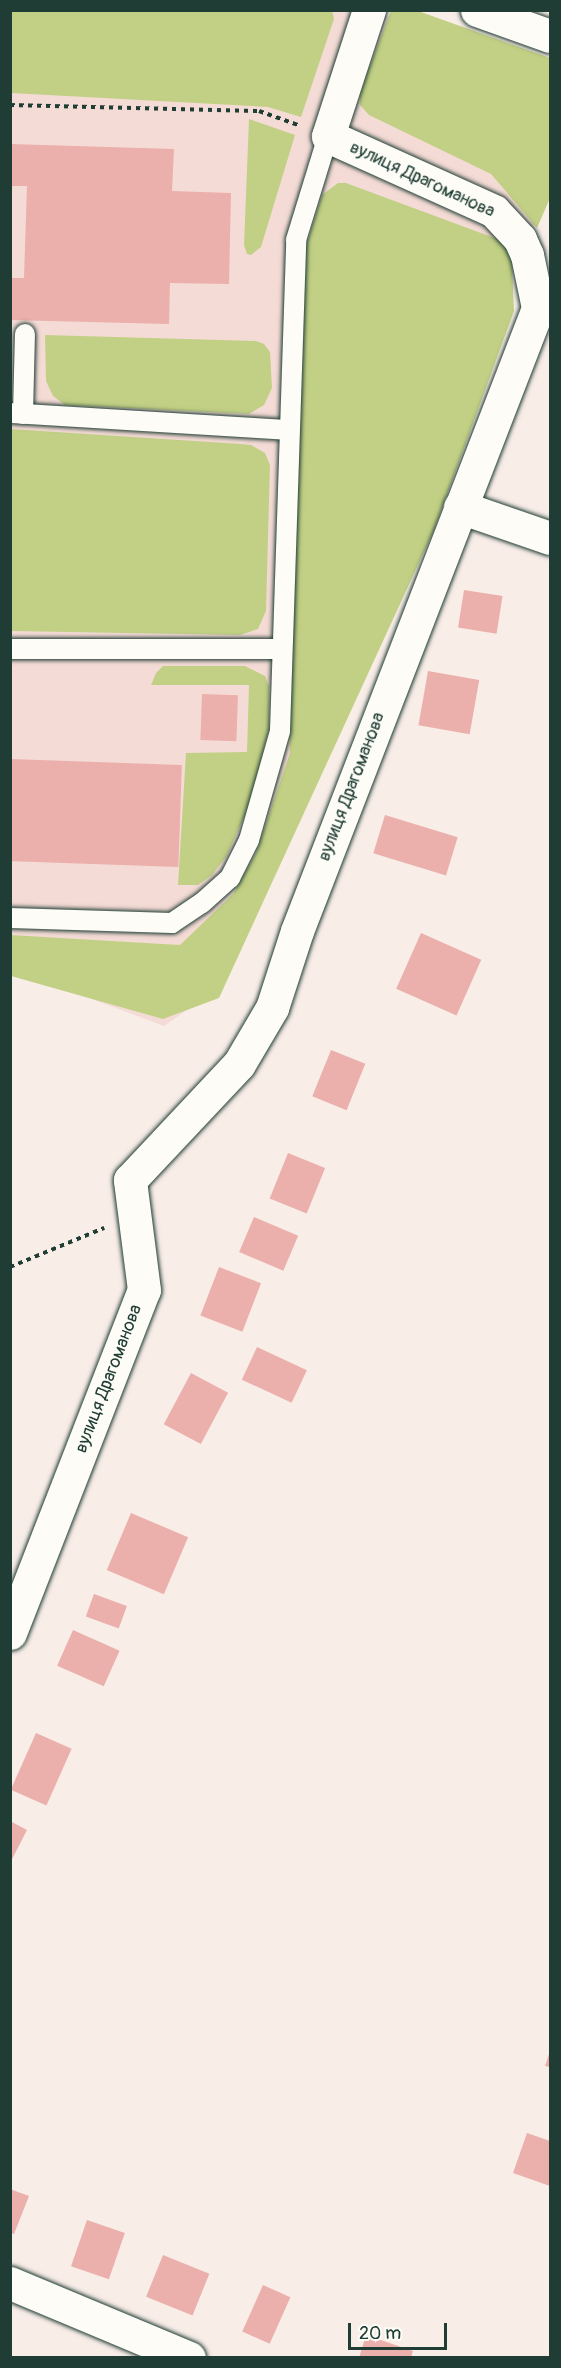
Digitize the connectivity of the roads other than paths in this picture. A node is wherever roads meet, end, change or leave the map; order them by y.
1 (369, 10) edge
2 (479, 11) edge
3 (550, 36) edge
4 (328, 136) junction
5 (25, 334) dead end
6 (17, 413) edge
7 (288, 430) junction
8 (460, 507) junction
9 (550, 538) edge
10 (10, 649) edge
11 (282, 649) junction
12 (10, 918) edge
13 (10, 1633) edge
14 (10, 2283) edge
15 (189, 2358) edge

1 - 4 street, вулиця Драгоманова
2 - 3 street
4 - 7 lane
4 - 8 street, вулиця Драгоманова
5 - 6 lane
6 - 7 lane
7 - 11 lane
8 - 9 street
8 - 13 street, вулиця Драгоманова
10 - 11 lane
11 - 12 lane
14 - 15 street

